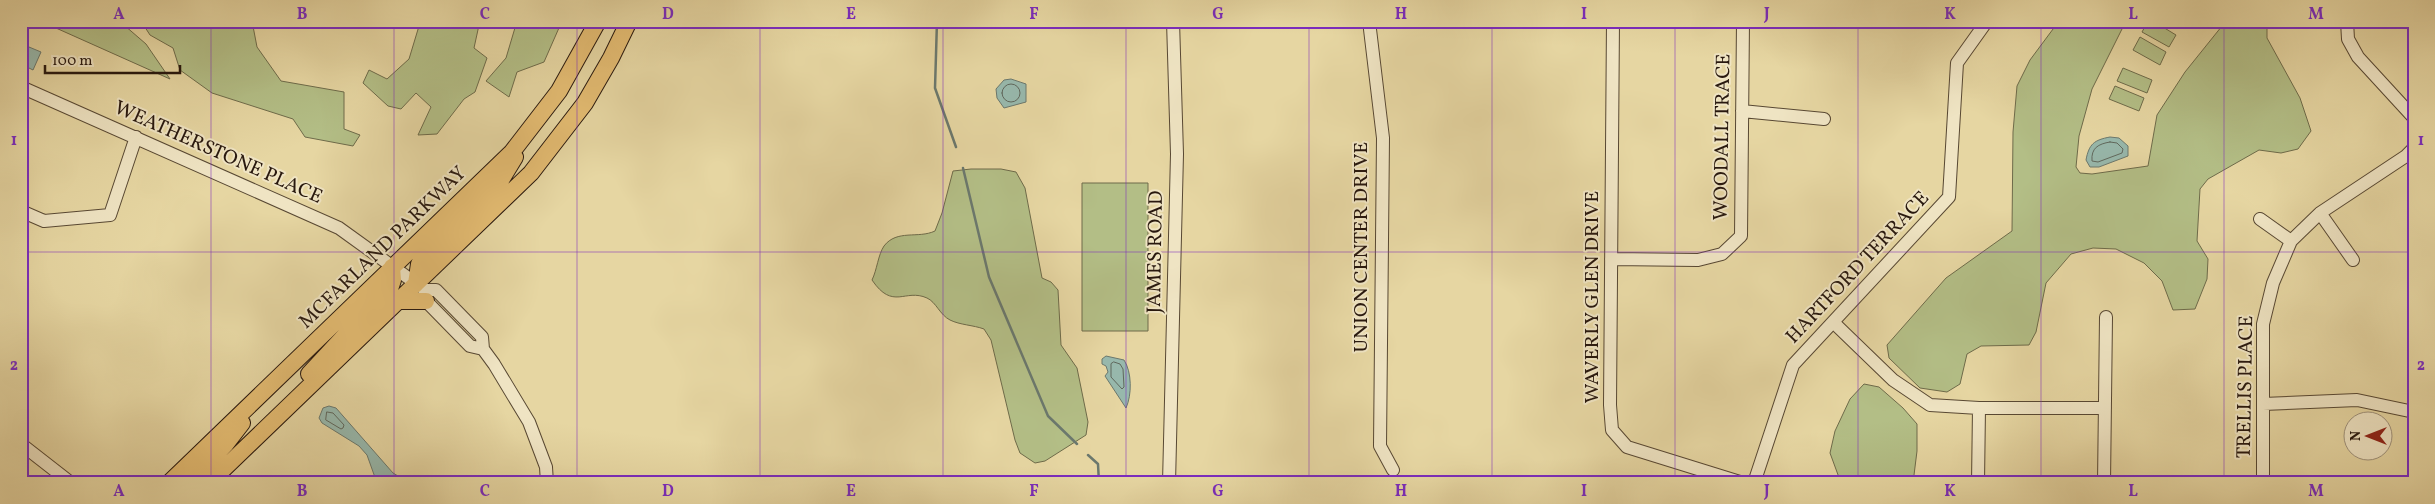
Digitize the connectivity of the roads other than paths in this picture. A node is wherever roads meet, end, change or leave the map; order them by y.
1 (598, 21) edge
2 (629, 21) edge
3 (1173, 21) edge
4 (1369, 21) edge
5 (1613, 21) edge
6 (1743, 21) edge
7 (1986, 21) edge
8 (2347, 21) edge
9 (21, 87) edge
10 (1742, 111) junction
11 (1824, 118) dead end
12 (2414, 118) edge
13 (136, 137) junction
14 (523, 139) junction
15 (2414, 148) edge
16 (21, 211) edge
17 (2320, 212) junction
18 (2260, 219) dead end
19 (2291, 241) junction
20 (1611, 259) junction
21 (2353, 260) dead end
22 (392, 267) junction
23 (422, 292) junction
24 (2106, 317) dead end
25 (1833, 322) junction
26 (297, 398) junction
27 (253, 401) junction
28 (2263, 404) junction
29 (1979, 408) junction
30 (2105, 408) junction
31 (2414, 412) edge
32 (21, 444) edge
33 (1393, 470) dead end
34 (71, 483) edge
35 (169, 483) edge
36 (189, 483) edge
37 (209, 483) edge
38 (546, 483) edge
39 (1169, 483) edge
40 (1743, 483) edge
41 (1754, 483) edge
42 (1978, 483) edge
43 (2104, 483) edge
44 (2263, 483) edge

1 - 14 main road, MCFARLAND PARKWAY
2 - 23 main road
3 - 39 street, JAMES ROAD
4 - 33 street, UNION CENTER DRIVE
5 - 20 street, WAVERLY GLEN DRIVE
6 - 10 street, WOODALL TRACE
7 - 25 street, HARTFORD TERRACE
8 - 12 street
9 - 13 street, WEATHERSTONE PLACE
10 - 11 street
10 - 20 street, WOODALL TRACE
13 - 16 street
13 - 22 street, WEATHERSTONE PLACE
14 - 22 main road, MCFARLAND PARKWAY
14 - 23 main road
15 - 17 street, TRELLIS PLACE
17 - 19 street, TRELLIS PLACE
17 - 21 street
18 - 19 street
19 - 28 street, TRELLIS PLACE
20 - 40 street, WAVERLY GLEN DRIVE
22 - 23 street, WEATHERSTONE PLACE
22 - 26 main road
22 - 27 main road, MCFARLAND PARKWAY
23 - 26 main road
23 - 38 street, WEATHERSTONE PLACE
24 - 30 street
25 - 29 street
25 - 41 street, HARTFORD TERRACE
26 - 37 main road
27 - 35 main road, MCFARLAND PARKWAY
27 - 36 main road
28 - 31 street
28 - 44 street, TRELLIS PLACE
29 - 30 street
29 - 42 street
30 - 43 street
32 - 34 street

